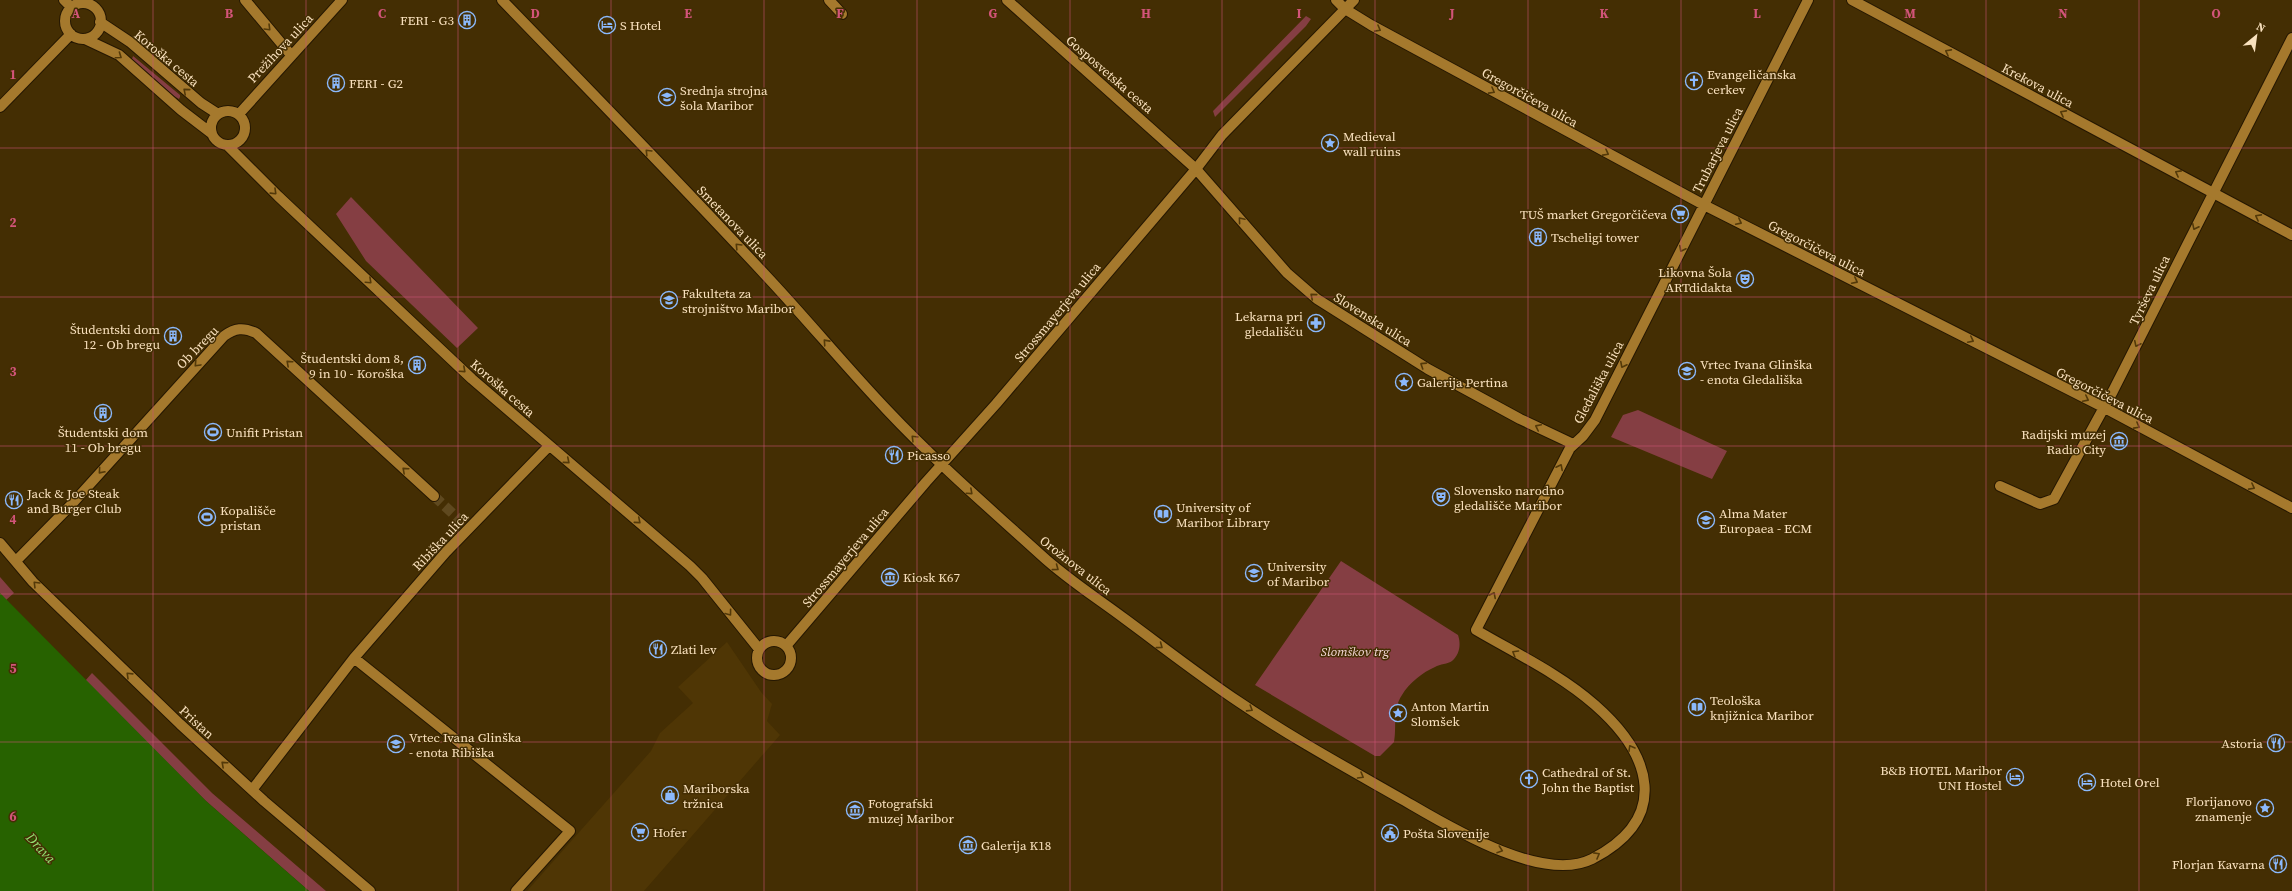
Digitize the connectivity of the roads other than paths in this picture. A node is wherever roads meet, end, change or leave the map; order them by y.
1 (245, 0) edge
2 (342, 0) edge
3 (502, 0) edge
4 (829, 0) edge
5 (1007, 0) edge
6 (1336, 0) edge
7 (1354, 0) edge
8 (1808, 0) edge
9 (1852, 0) edge
10 (67, 4) edge
11 (1345, 9) junction
12 (842, 14) dead end
13 (100, 22) junction
14 (71, 34) junction
15 (2292, 38) edge
16 (84, 39) junction
17 (291, 55) junction
18 (0, 107) edge
19 (218, 114) junction
20 (239, 114) junction
21 (211, 133) junction
22 (228, 146) junction
23 (1196, 169) junction
24 (2212, 192) junction
25 (1704, 205) junction
26 (2292, 235) edge
27 (2103, 407) junction
28 (1573, 444) junction
29 (549, 446) junction
30 (942, 465) junction
31 (2000, 486) dead end
32 (434, 496) tunnel mouth
33 (2292, 508) edge
34 (0, 543) edge
35 (16, 561) junction
36 (786, 646) junction
37 (759, 649) junction
38 (354, 658) junction
39 (1202, 676) joint
40 (252, 790) junction
41 (370, 891) edge
42 (516, 891) edge

1 -> 17 street
2 - 17 street, Prežihova ulica
30 -> 3 street, Smetanova ulica
4 - 12 street
5 - 23 street, Gosposvetska cesta
6 - 11 street, Gregorčičeva ulica
7 - 11 street, Strossmayerjeva ulica
8 - 25 street, Trubarjeva ulica
24 -> 9 street, Krekova ulica
10 - 13 street
10 - 14 street
11 - 23 street, Strossmayerjeva ulica
11 -> 25 street, Gregorčičeva ulica
13 - 16 street
19 -> 13 street, Koroška cesta
14 - 16 street
14 - 18 street
15 - 24 street, Tyrševa ulica
16 -> 21 street
17 - 20 street, Prežihova ulica
19 - 20 street
19 - 21 street
20 - 22 street
21 - 22 street
22 -> 29 street, Koroška cesta
28 -> 23 street, Slovenska ulica
23 - 30 street, Strossmayerjeva ulica
26 -> 24 street, Krekova ulica
24 -> 27 street, Tyrševa ulica
25 -> 27 street, Gregorčičeva ulica
25 -> 28 street, Gledališka ulica
27 - 31 street, Tyrševa ulica
27 -> 33 street, Gregorčičeva ulica
39 -> 28 street, Gledališka ulica
29 -> 37 street, Koroška cesta
29 - 38 street, Ribiška ulica
30 - 36 street, Strossmayerjeva ulica
30 -> 39 street, Orožnova ulica
32 -> 35 street, Ob bregu
34 - 35 street
40 -> 35 street, Pristan
36 - 37 street
36 - 37 street
38 - 40 street, Ribiška ulica
38 - 42 street
40 - 41 street, Pristan

